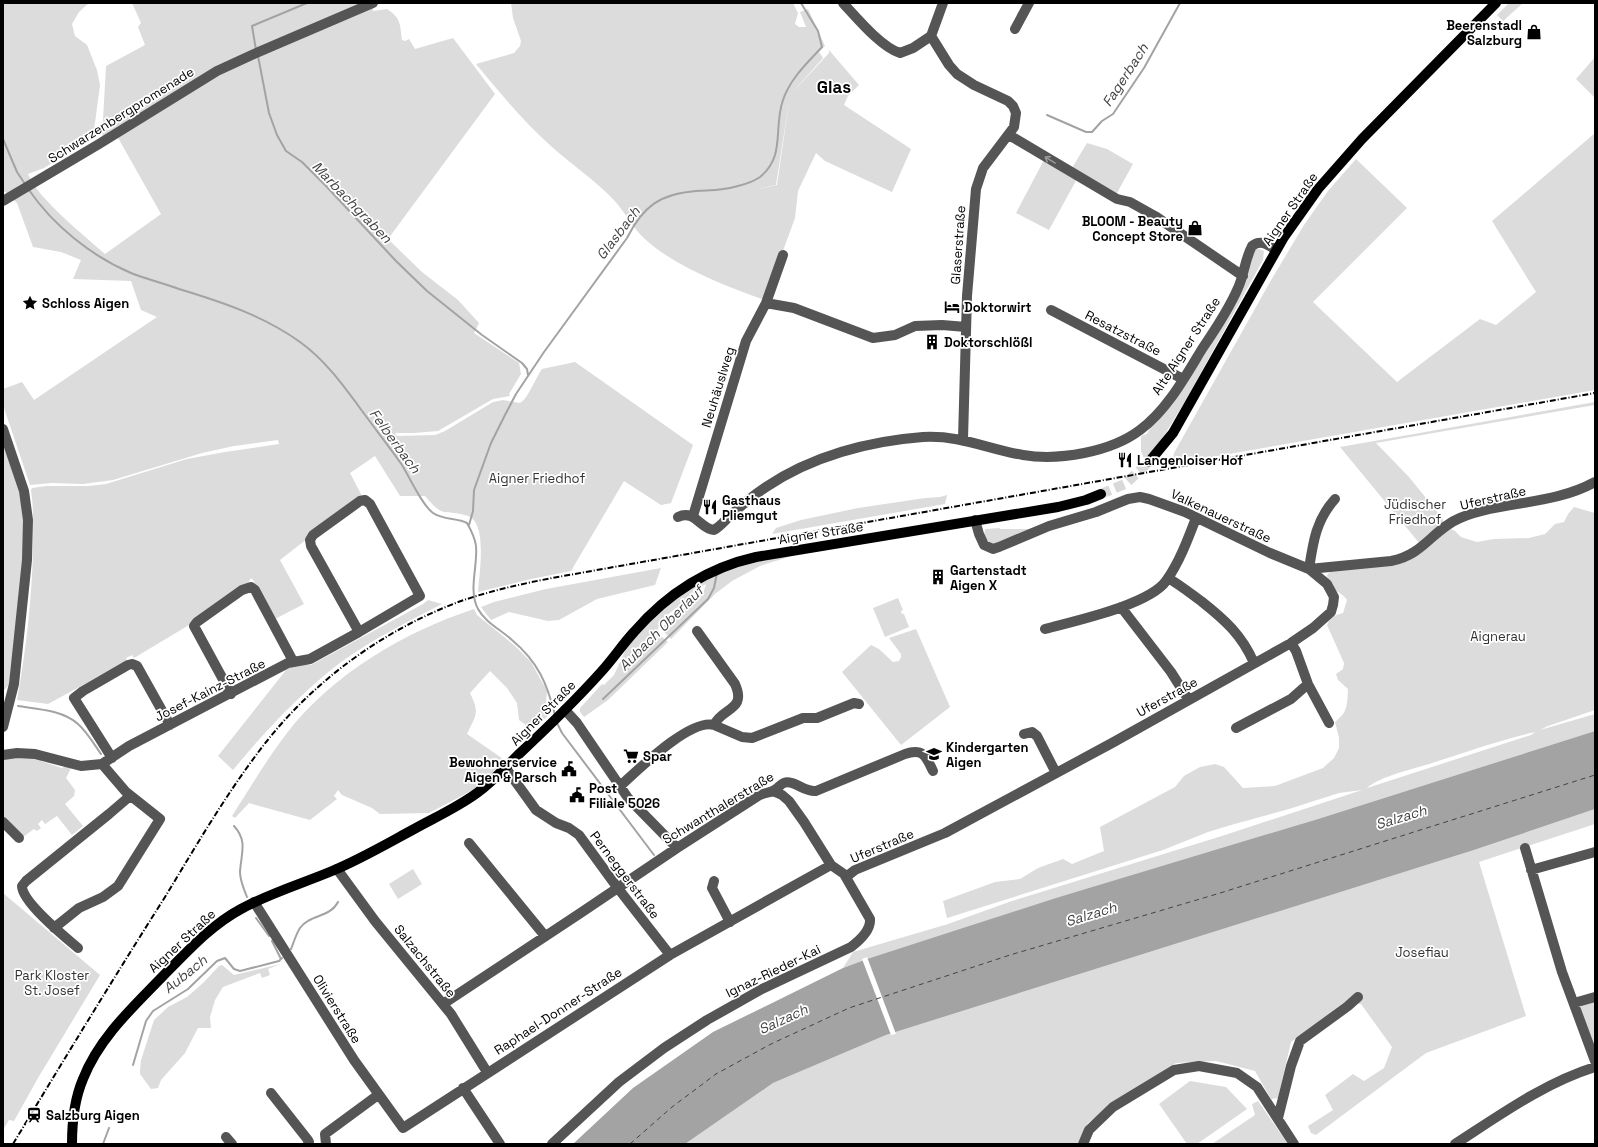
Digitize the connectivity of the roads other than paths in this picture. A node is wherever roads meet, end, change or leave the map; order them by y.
1 (373, 3) edge
2 (843, 3) edge
3 (943, 3) edge
4 (1029, 3) edge
5 (1496, 3) edge
6 (1015, 29) dead end
7 (931, 36) junction
8 (1009, 135) junction
9 (3, 201) edge
10 (1276, 250) junction
11 (783, 255) dead end
12 (1243, 276) junction
13 (766, 303) junction
14 (1051, 310) dead end
15 (966, 327) junction
16 (1183, 378) junction
17 (3, 429) edge
18 (963, 439) junction
19 (1149, 462) tunnel mouth
20 (1595, 482) edge
21 (1101, 494) tunnel mouth
22 (1335, 499) dead end
23 (693, 516) junction
24 (678, 517) dead end
25 (1196, 518) junction
26 (975, 520) junction
27 (1334, 566) junction
28 (1309, 569) junction
29 (1168, 578) junction
30 (1327, 584) junction
31 (1121, 608) junction
32 (1045, 629) dead end
33 (697, 631) dead end
34 (359, 632) junction
35 (1291, 643) junction
36 (293, 661) junction
37 (1254, 663) junction
38 (1308, 684) junction
39 (231, 694) junction
40 (1188, 699) junction
41 (859, 704) dead end
42 (559, 716) junction
43 (1329, 723) dead end
44 (714, 724) junction
45 (170, 725) junction
46 (3, 727) edge
47 (1236, 728) dead end
48 (1024, 734) dead end
49 (3, 755) edge
50 (112, 758) junction
51 (102, 764) junction
52 (505, 768) junction
53 (933, 771) dead end
54 (1056, 773) junction
55 (619, 787) junction
56 (774, 791) junction
57 (130, 796) junction
58 (3, 822) edge
59 (20, 838) dead end
60 (469, 843) dead end
61 (677, 848) junction
62 (1525, 848) dead end
63 (1595, 852) edge
64 (831, 865) junction
65 (337, 869) junction
66 (1532, 870) junction
67 (846, 877) junction
68 (714, 881) dead end
69 (617, 887) junction
70 (254, 902) junction
71 (730, 922) junction
72 (54, 928) junction
73 (545, 936) junction
74 (78, 948) dead end
75 (670, 955) junction
76 (1358, 997) dead end
77 (1595, 997) edge
78 (1574, 1003) junction
79 (443, 1004) junction
80 (1595, 1061) edge
81 (1595, 1067) edge
82 (487, 1072) junction
83 (463, 1088) junction
84 (271, 1093) dead end
85 (378, 1095) junction
86 (1278, 1118) junction
87 (403, 1128) joint
88 (325, 1142) edge
89 (309, 1143) edge
90 (72, 1144) edge
91 (500, 1144) edge
92 (552, 1144) edge
93 (1083, 1144) edge
94 (1294, 1144) edge
95 (1455, 1144) edge

1 - 9 street, Schwarzenbergpromenade
2 - 7 street
3 - 7 street
4 - 6 street
5 - 10 main road, Aigner Straße
7 - 8 street, Glaserstraße
12 -> 8 street
8 - 15 street, Glaserstraße
10 - 12 street, Alte Aigner Straße
10 - 19 main road, Aigner Straße
11 - 13 street, Neuhäuslweg
12 - 16 street, Alte Aigner Straße
13 - 15 street
13 - 23 street, Neuhäuslweg
14 - 16 street, Resatzstraße
15 - 18 street, Glaserstraße
16 - 18 street, Alte Aigner Straße
17 - 46 street
18 - 23 street, Alte Aigner Straße
20 - 27 street, Uferstraße
21 - 26 main road, Aigner Straße
22 - 28 street
23 - 24 street
25 - 26 street, Valkenauerstraße
25 - 28 street, Valkenauerstraße
25 - 29 street
26 - 42 main road, Aigner Straße
27 - 28 street, Uferstraße
27 - 30 street
28 - 30 street
29 - 31 street
29 - 37 street
30 - 35 street, Uferstraße
31 - 32 street
31 - 40 street
33 - 44 street
34 - 34 street, Josef-Kainz-Straße
34 - 36 street, Josef-Kainz-Straße
35 - 37 street, Uferstraße
35 - 38 street
36 - 39 street, Josef-Kainz-Straße
36 - 39 street
37 - 40 street, Uferstraße
38 - 43 street
38 - 47 street
39 - 45 street, Josef-Kainz-Straße
40 - 54 street, Uferstraße
41 - 44 street
42 - 52 main road, Aigner Straße
42 - 55 street
44 - 55 street
45 - 50 street, Josef-Kainz-Straße
45 - 50 street
48 - 54 street
49 - 51 street, Josef-Kainz-Straße
50 - 51 street, Josef-Kainz-Straße
51 - 57 street
52 - 65 main road, Aigner Straße
52 - 69 street, Perneggerstraße
53 - 56 street, Schwanthalerstraße
54 - 67 street, Uferstraße
55 - 61 street
56 - 61 street, Schwanthalerstraße
56 - 64 street, Ignaz-Rieder-Kai
57 - 72 street
57 - 72 street
58 - 59 street
60 - 73 street
61 - 69 street, Schwanthalerstraße
62 - 66 street
63 - 66 street
64 - 67 street, Ignaz-Rieder-Kai
64 - 71 street, Raphael-Donner-Straße
65 - 70 main road, Aigner Straße
65 - 79 street, Salzachstraße
66 - 78 street
67 - 92 street, Ignaz-Rieder-Kai
68 - 71 street
69 - 73 street, Schwanthalerstraße
69 - 75 street, Perneggerstraße
70 - 85 street, Olivierstraße
70 - 90 main road, Aigner Straße
71 - 75 street, Raphael-Donner-Straße
72 - 74 street
73 - 79 street, Schwanthalerstraße
75 - 82 street, Raphael-Donner-Straße
76 - 86 street
77 - 78 street
78 - 80 street
79 - 82 street, Salzachstraße
81 - 95 street
82 - 83 street, Raphael-Donner-Straße
83 - 87 street, Raphael-Donner-Straße
83 - 91 street
84 - 89 street
85 - 87 street, Olivierstraße
85 - 88 street
86 - 93 street
86 - 94 street
88 - 89 street

